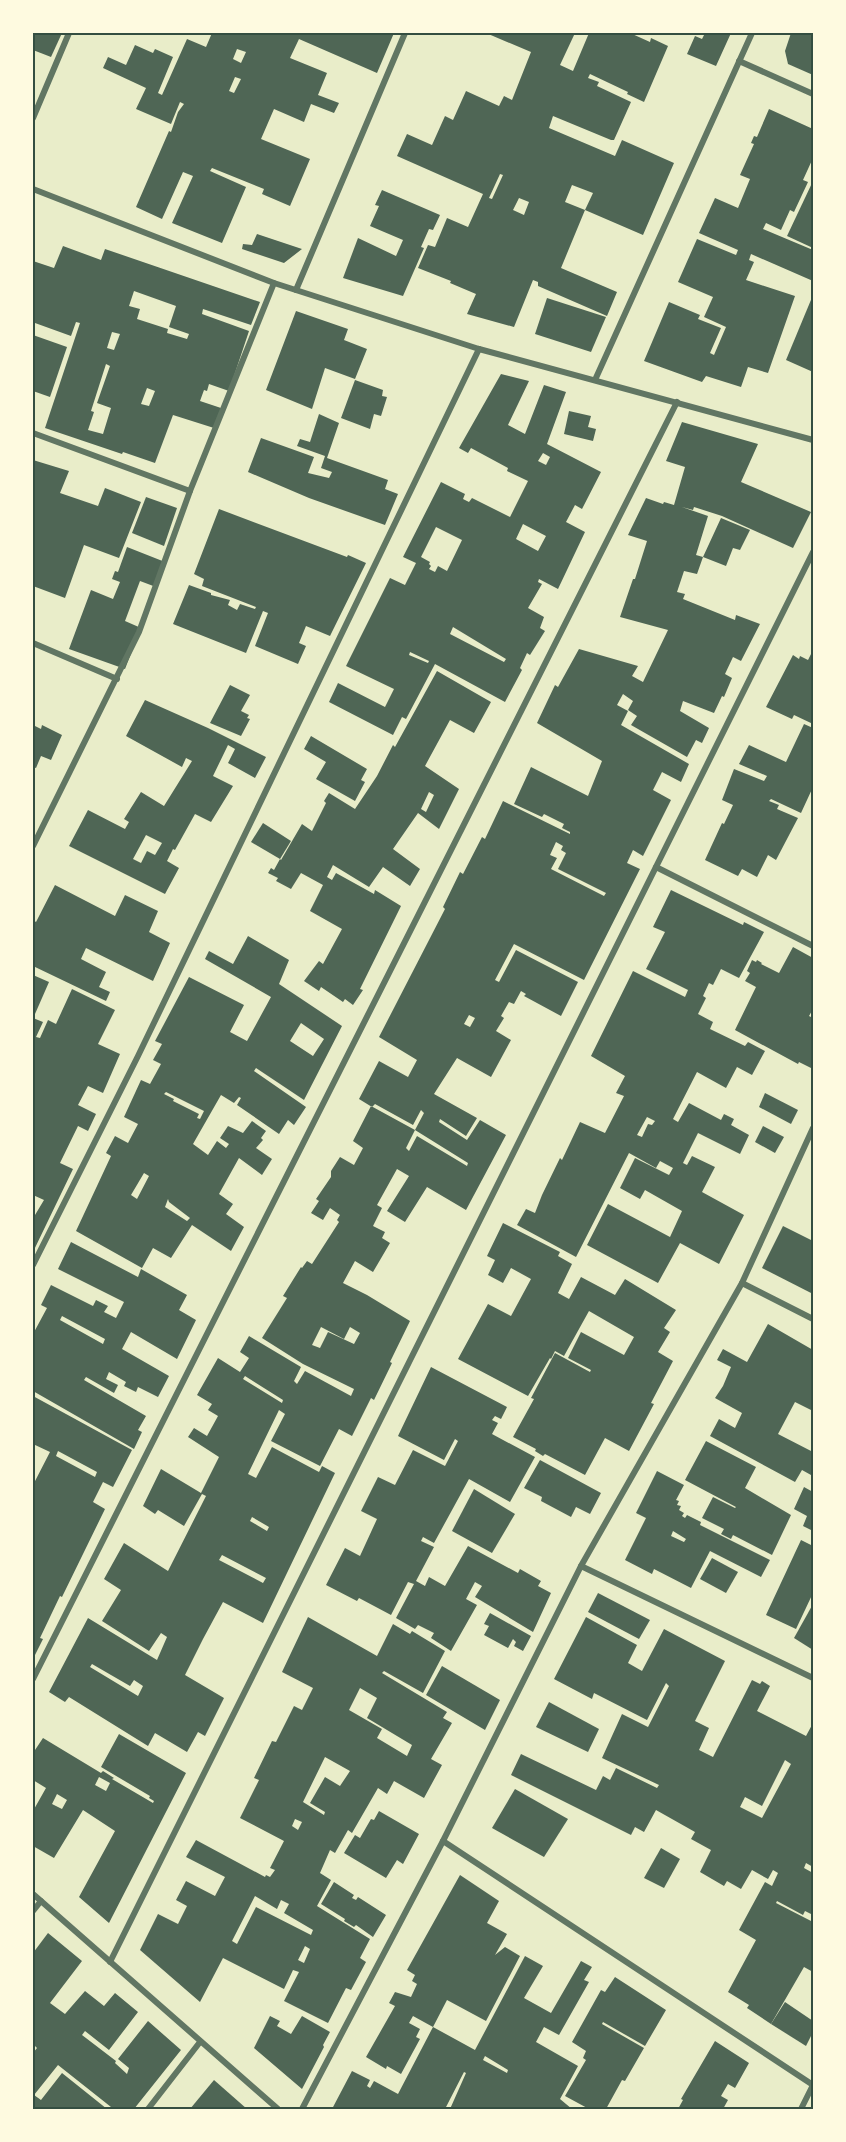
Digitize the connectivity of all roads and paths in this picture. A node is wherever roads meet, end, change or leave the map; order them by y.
1 (69, 33) edge
2 (405, 33) edge
3 (752, 33) edge
4 (739, 61) junction
5 (813, 94) edge
6 (33, 118) edge
7 (33, 189) edge
8 (274, 283) junction
9 (296, 290) junction
10 (478, 349) junction
11 (595, 380) junction
12 (677, 402) junction
13 (33, 433) edge
14 (813, 440) edge
15 (190, 491) junction
16 (813, 552) edge
17 (33, 643) edge
18 (117, 679) junction
19 (33, 846) edge
20 (656, 867) junction
21 (813, 946) edge
22 (813, 1128) edge
23 (33, 1265) edge
24 (741, 1282) junction
25 (813, 1319) edge
26 (581, 1566) junction
27 (813, 1678) edge
28 (33, 1679) edge
29 (443, 1841) junction
30 (33, 1894) edge
31 (41, 1901) junction
32 (33, 1911) edge
33 (110, 1962) junction
34 (200, 2042) junction
35 (813, 2085) edge
36 (148, 2109) edge
37 (278, 2109) edge
38 (302, 2109) edge
39 (801, 2109) edge

1 - 6 street
2 - 9 street
3 - 4 street
4 - 5 street
4 - 11 street
7 - 8 street
8 - 9 street
8 - 15 street
9 - 10 street
10 - 11 street
10 - 23 street
11 - 12 street
12 - 14 street
12 - 28 street
13 - 15 street
15 - 18 street
16 - 20 street
17 - 18 street
18 - 19 street
20 - 21 street
20 - 33 street
22 - 24 street
24 - 25 street
24 - 26 street
26 - 27 street
26 - 29 street
29 - 35 street
29 - 38 street
30 - 31 street
31 - 32 street
31 - 33 street
33 - 34 street
34 - 36 street
34 - 37 street
35 - 39 street

